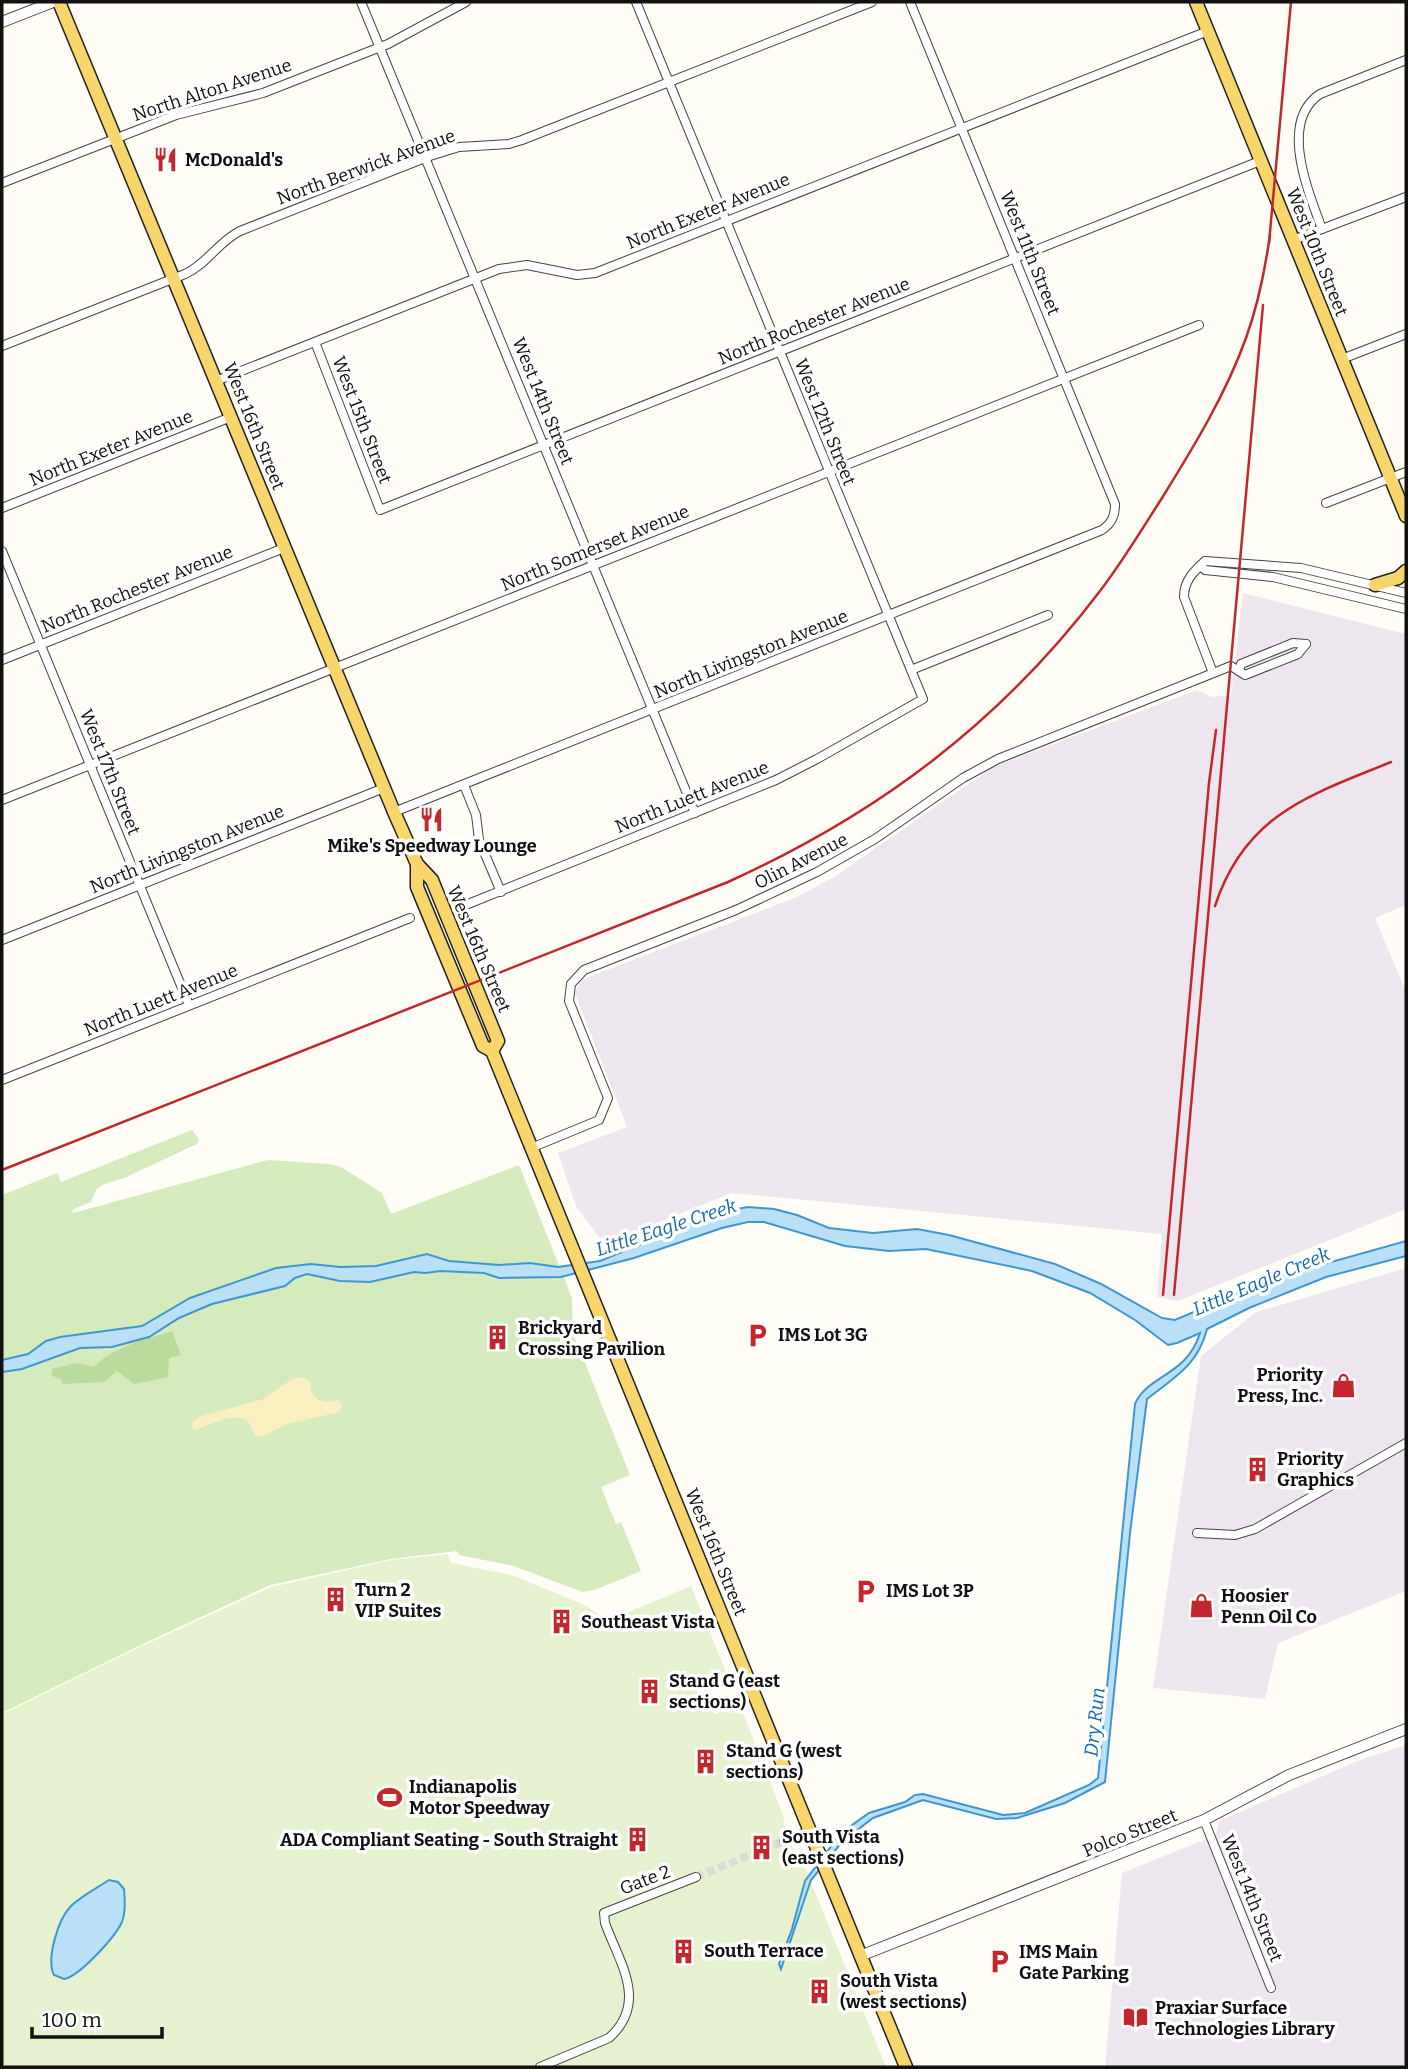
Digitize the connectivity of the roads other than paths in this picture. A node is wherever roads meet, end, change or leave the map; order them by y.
1 (53, 2) edge
2 (59, 2) edge
3 (361, 2) edge
4 (466, 2) edge
5 (636, 2) edge
6 (872, 2) edge
7 (910, 2) edge
8 (1196, 2) edge
9 (2, 22) edge
10 (1208, 31) junction
11 (379, 47) junction
12 (1406, 60) edge
13 (668, 82) junction
14 (962, 128) junction
15 (116, 139) junction
16 (425, 158) junction
17 (1260, 161) junction
18 (2, 183) edge
19 (1406, 197) edge
20 (726, 221) junction
21 (1322, 229) junction
22 (1293, 240) junction
23 (1015, 259) junction
24 (173, 278) junction
25 (475, 278) junction
26 (1199, 325) dead end
27 (1406, 334) edge
28 (315, 342) junction
29 (2, 346) edge
30 (780, 352) junction
31 (1342, 359) junction
32 (1065, 379) junction
33 (216, 381) junction
34 (231, 417) junction
35 (543, 445) junction
36 (829, 472) junction
37 (1406, 472) edge
38 (1390, 478) junction
39 (1326, 503) dead end
40 (2, 508) edge
41 (380, 510) joint
42 (1114, 516) joint
43 (1406, 516) edge
44 (285, 548) junction
45 (2, 551) edge
46 (593, 565) junction
47 (1200, 566) junction
48 (1406, 570) edge
49 (1375, 585) junction
50 (1406, 593) edge
51 (1406, 609) edge
52 (1048, 615) dead end
53 (888, 616) junction
54 (40, 645) junction
55 (2, 660) edge
56 (334, 668) junction
57 (911, 670) junction
58 (1239, 671) junction
59 (1213, 673) junction
60 (923, 699) joint
61 (653, 709) junction
62 (90, 765) junction
63 (464, 785) junction
64 (384, 788) junction
65 (2, 800) edge
66 (394, 812) junction
67 (695, 813) junction
68 (139, 885) junction
69 (500, 892) junction
70 (463, 905) dead end
71 (410, 918) dead end
72 (2, 940) edge
73 (189, 1005) junction
74 (2, 1080) edge
75 (531, 1148) junction
76 (1406, 1443) edge
77 (1197, 1533) dead end
78 (1406, 1729) edge
79 (1203, 1820) junction
80 (810, 1831) junction
81 (784, 1841) tunnel mouth
82 (696, 1877) tunnel mouth
83 (860, 1956) junction
84 (1272, 1988) dead end
85 (540, 2067) edge
86 (906, 2067) edge

1 - 9 street
2 - 15 main road, West 16th Street
3 - 11 street, West 14th Street
4 - 11 street, North Alton Avenue
5 - 13 street, West 12th Street
6 - 13 street, North Berwick Avenue
7 - 14 street, West 11th Street
8 - 10 main road, West 10th Street
10 - 14 street, North Exeter Avenue
10 - 17 main road, West 10th Street
11 - 15 street, North Alton Avenue
11 - 16 street, West 14th Street
12 - 21 street
13 - 16 street, North Berwick Avenue
13 - 20 street, West 12th Street
14 - 20 street, North Exeter Avenue
14 - 23 street, West 11th Street
15 - 18 street, North Alton Avenue
15 - 24 main road, West 16th Street
16 - 24 street, North Berwick Avenue
16 - 25 street, West 14th Street
17 - 22 main road, West 10th Street
17 - 23 street, North Rochester Avenue
19 - 21 street
20 - 25 street, North Exeter Avenue
20 - 30 street, West 12th Street
21 - 22 street
22 - 31 main road, West 10th Street
23 - 30 street, North Rochester Avenue
23 - 32 street, West 11th Street
24 - 29 street, North Berwick Avenue
24 - 33 main road, West 16th Street
25 - 28 street, North Exeter Avenue
25 - 35 street, West 14th Street
26 - 32 street, North Somerset Avenue
27 - 31 street
28 - 33 street, North Exeter Avenue
28 - 41 street, West 15th Street
30 - 35 street, North Rochester Avenue
30 - 36 street, West 12th Street
31 - 38 main road, West 10th Street
32 - 36 street, North Somerset Avenue
32 - 42 street, West 11th Street
33 - 34 main road, West 16th Street
34 - 40 street, North Exeter Avenue
34 - 44 main road, West 16th Street
35 - 41 street, North Rochester Avenue
35 - 46 street, West 14th Street
36 - 46 street, North Somerset Avenue
36 - 53 street, West 12th Street
37 - 38 street
38 - 39 street
38 - 43 main road, West 10th Street
42 - 53 street, North Livingston Avenue
44 - 54 street, North Rochester Avenue
44 - 56 main road, West 16th Street
45 - 54 street, West 17th Street
46 - 56 street, North Somerset Avenue
46 - 61 street, West 14th Street
47 - 49 street
47 - 51 street
47 - 59 street
48 - 49 main road
49 - 50 street
52 - 57 street
53 - 57 street, West 12th Street
53 - 61 street, North Livingston Avenue
54 - 55 street, North Rochester Avenue
54 - 62 street, West 17th Street
56 - 62 street, North Somerset Avenue
56 - 64 main road, West 16th Street
57 - 60 street, West 12th Street
58 - 58 street, Olin Avenue
58 - 59 street, Olin Avenue
59 - 75 street, Olin Avenue
60 - 67 street, North Luett Avenue
61 - 63 street, North Livingston Avenue
61 - 67 street, West 14th Street
62 - 65 street, North Somerset Avenue
62 - 68 street, West 17th Street
63 - 66 street, North Livingston Avenue
63 - 69 street
64 - 66 main road, West 16th Street
64 - 68 street, North Livingston Avenue
66 - 75 main road, West 16th Street
67 - 69 street, North Luett Avenue
68 - 72 street, North Livingston Avenue
68 - 73 street, West 17th Street
69 - 70 street, North Luett Avenue
71 - 73 street, North Luett Avenue
73 - 74 street, North Luett Avenue
75 - 80 main road, West 16th Street
76 - 77 street
78 - 79 street, Polco Street
79 - 83 street, Polco Street
79 - 84 street, West 14th Street
80 - 81 street
80 - 83 main road, West 16th Street
82 - 85 street, Gate 2
83 - 86 main road, West 16th Street

